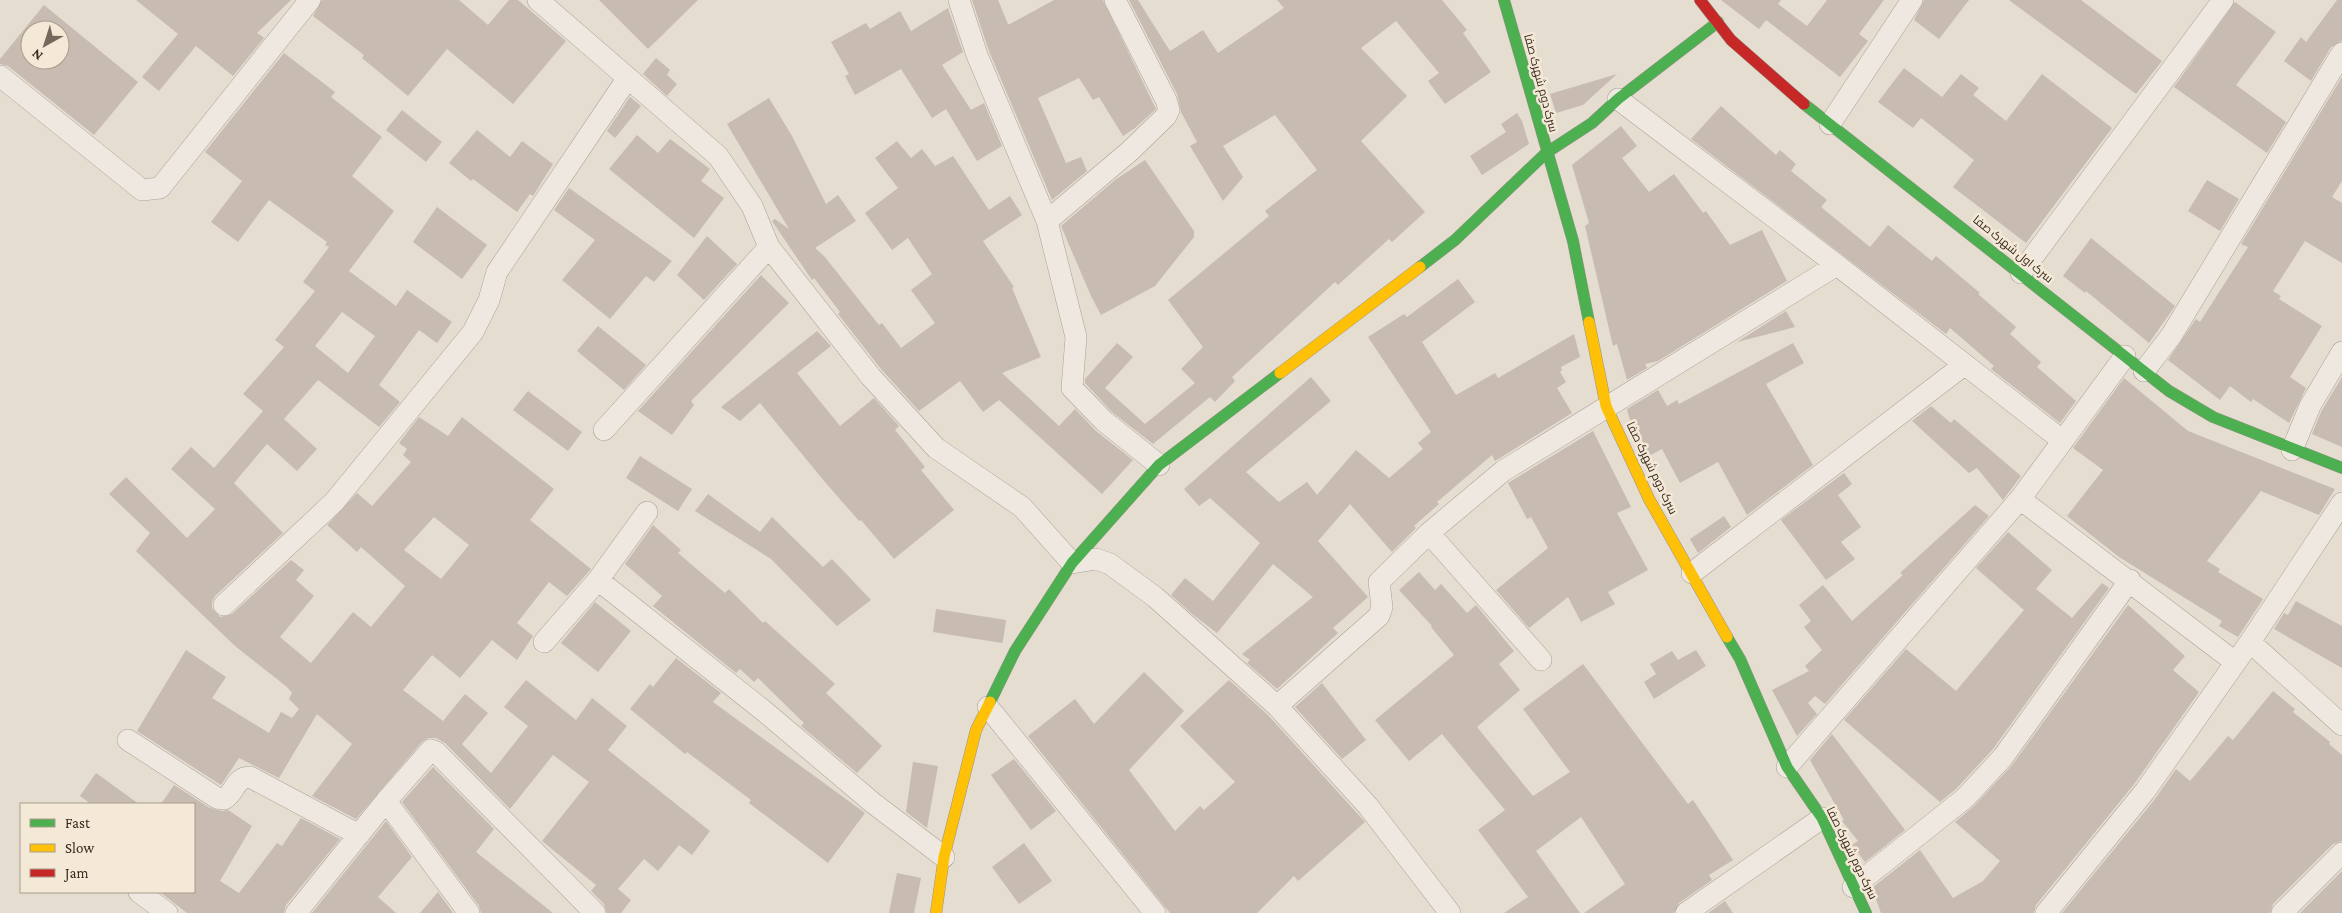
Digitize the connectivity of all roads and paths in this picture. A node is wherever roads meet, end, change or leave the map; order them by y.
1 (310, 0) edge
2 (538, 0) edge
3 (958, 0) edge
4 (1115, 0) edge
5 (1504, 0) edge
6 (1700, 0) edge
7 (1912, 0) edge
8 (2223, 0) edge
9 (1718, 22) junction
10 (2342, 53) edge
11 (0, 76) edge
12 (627, 79) junction
13 (1618, 99) junction
14 (1830, 124) junction
15 (1546, 154) junction
16 (1047, 221) junction
17 (770, 246) junction
18 (1838, 265) junction
19 (2021, 273) junction
20 (2342, 352) edge
21 (2125, 356) junction
22 (1964, 365) junction
23 (2144, 371) junction
24 (1606, 406) junction
25 (604, 430) dead end
26 (2063, 441) junction
27 (2292, 450) junction
28 (1159, 465) junction
29 (2342, 468) edge
30 (2020, 499) junction
31 (2342, 503) edge
32 (647, 512) dead end
33 (1429, 533) junction
34 (1072, 564) junction
35 (1692, 574) junction
36 (598, 580) junction
37 (2130, 580) junction
38 (224, 606) dead end
39 (544, 642) dead end
40 (2250, 642) junction
41 (1541, 660) dead end
42 (2235, 662) junction
43 (1277, 706) junction
44 (988, 707) junction
45 (2342, 725) edge
46 (128, 740) dead end
47 (1787, 767) junction
48 (386, 801) junction
49 (1822, 818) junction
50 (359, 835) junction
51 (2342, 853) edge
52 (944, 856) junction
53 (1853, 887) junction
54 (140, 893) edge
55 (167, 913) edge
56 (296, 913) edge
57 (469, 913) edge
58 (595, 913) edge
59 (936, 913) edge
60 (1155, 913) edge
61 (1450, 913) edge
62 (1686, 913) edge
63 (1866, 913) edge
64 (2046, 913) edge
65 (2282, 913) edge

1 - 11 street
2 - 12 street
3 - 16 street
4 - 16 street
5 - 15 street, سرک دوم شهرک صفا
6 - 9 street, سرک اول شهرک صفا
7 - 14 street
8 - 19 street
9 - 13 street
9 - 14 street, سرک اول شهرک صفا
10 - 23 street
12 - 17 street
12 - 38 street
13 - 15 street
13 - 18 street
14 - 19 street, سرک اول شهرک صفا
15 - 24 street, سرک دوم شهرک صفا
15 - 28 street
16 - 28 street
17 - 25 street
17 - 34 street
18 - 22 street
18 - 24 street
19 - 21 street, سرک اول شهرک صفا
20 - 27 street
21 - 23 street, سرک اول شهرک صفا
21 - 26 street
22 - 26 street
22 - 35 street
23 - 27 street, سرک اول شهرک صفا
24 - 33 street
24 - 35 street, سرک دوم شهرک صفا
26 - 30 street
27 - 29 street, سرک اول شهرک صفا
28 - 34 street
30 - 37 street
30 - 47 street
31 - 40 street
32 - 36 street
33 - 41 street
33 - 43 street
34 - 43 street
34 - 44 street
35 - 47 street, سرک دوم شهرک صفا
36 - 39 street
36 - 52 street
37 - 42 street
37 - 53 street
40 - 42 street
40 - 45 street
42 - 64 street
43 - 61 street
44 - 52 street
44 - 60 street
46 - 50 street
47 - 49 street, سرک دوم شهرک صفا
48 - 50 street
48 - 57 street
48 - 58 street
49 - 53 street, سرک دوم شهرک صفا
49 - 62 street
50 - 56 street
51 - 65 street
52 - 59 street
53 - 63 street, سرک دوم شهرک صفا
54 - 55 street

